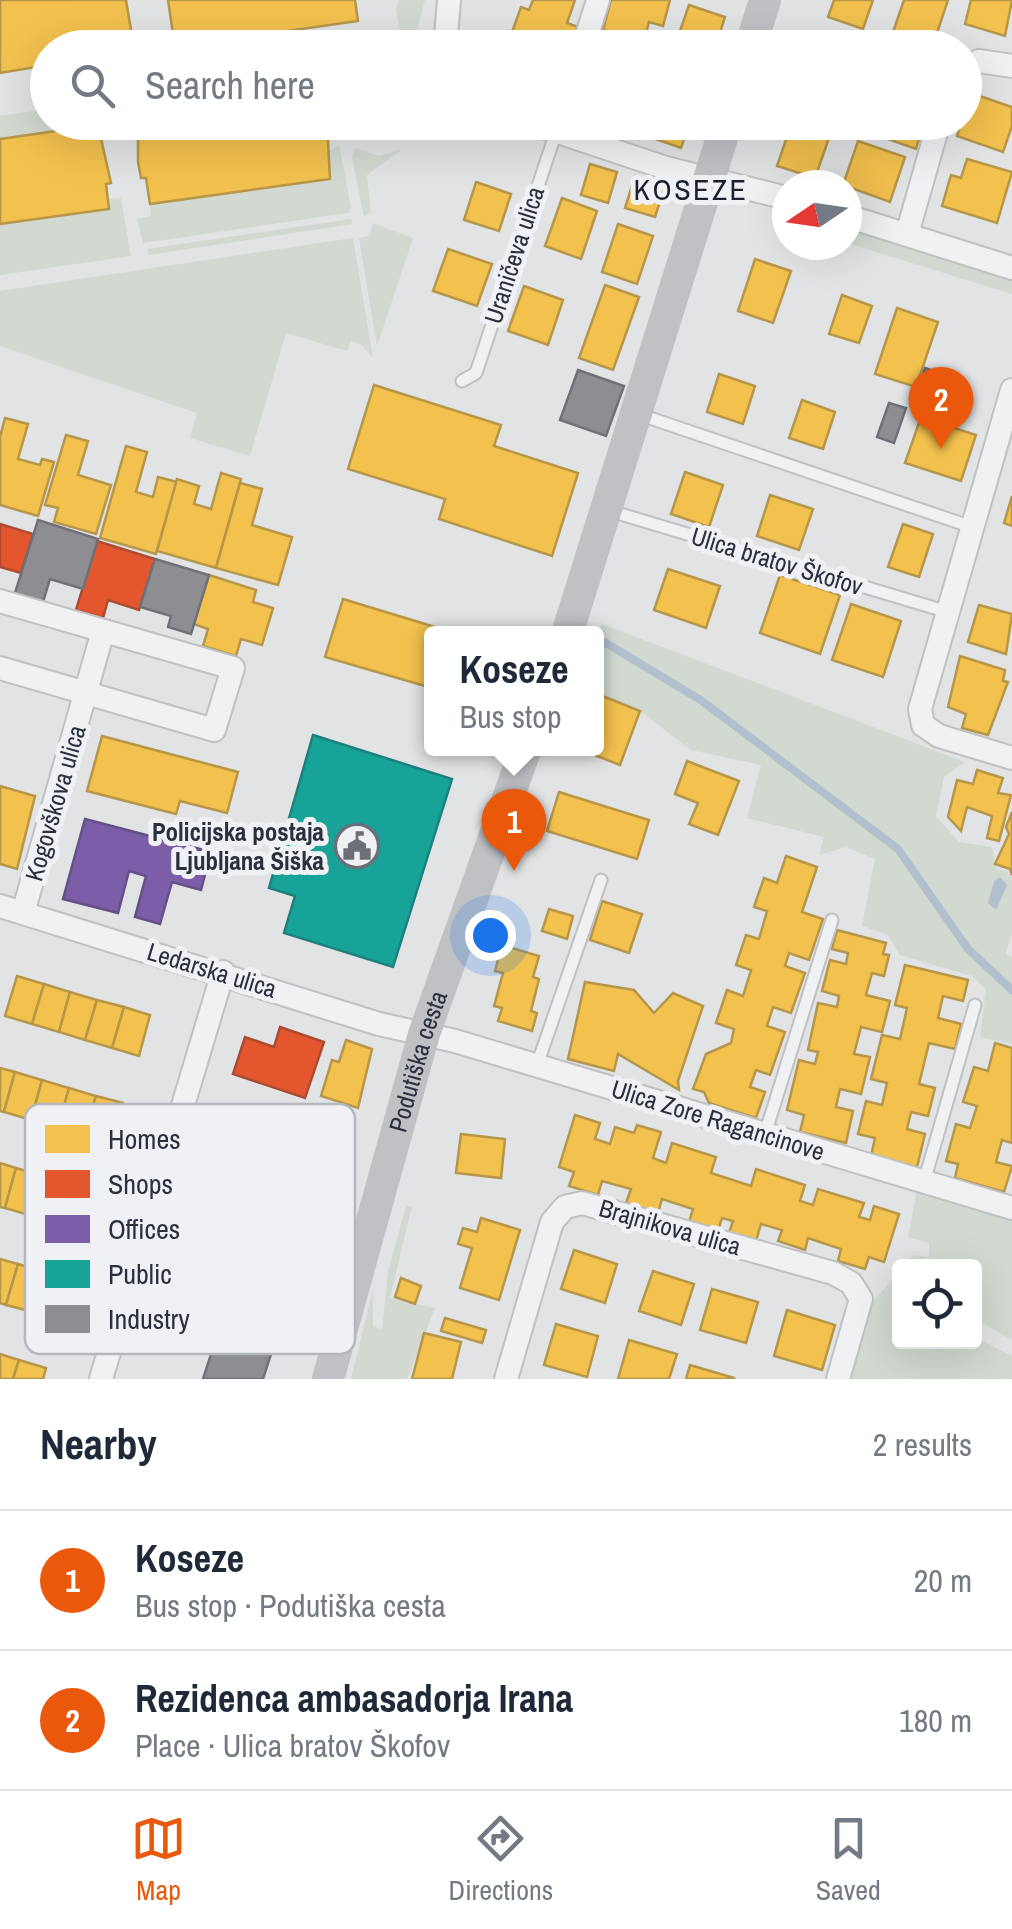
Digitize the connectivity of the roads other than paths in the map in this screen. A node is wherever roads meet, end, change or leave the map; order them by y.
1 (449, 0) edge
2 (598, 0) edge
3 (765, 0) edge
4 (444, 30) edge
5 (589, 30) edge
6 (756, 30) edge
7 (982, 61) edge
8 (1012, 66) edge
9 (553, 140) edge
10 (594, 140) edge
11 (722, 140) edge
12 (935, 140) edge
13 (710, 178) junction
14 (772, 194) edge
15 (862, 220) edge
16 (907, 234) junction
17 (1012, 268) edge
18 (462, 381) dead end
19 (1012, 390) edge
20 (638, 414) junction
21 (607, 510) junction
22 (972, 527) junction
23 (0, 601) edge
24 (948, 612) junction
25 (570, 626) edge
26 (103, 631) junction
27 (0, 668) edge
28 (86, 693) junction
29 (523, 756) edge
30 (1012, 758) edge
31 (601, 880) dead end
32 (0, 906) edge
33 (23, 913) junction
34 (832, 920) dead end
35 (223, 972) junction
36 (975, 1005) dead end
37 (424, 1034) junction
38 (537, 1065) junction
39 (183, 1104) edge
40 (765, 1134) junction
41 (924, 1182) junction
42 (1012, 1208) edge
43 (355, 1282) edge
44 (108, 1354) edge
45 (335, 1354) edge
46 (101, 1379) edge
47 (328, 1379) edge
48 (506, 1379) edge
49 (838, 1379) edge

1 - 4 street
2 - 5 street
3 - 6 main road
7 - 8 street
9 - 18 lane, Uraničeva ulica
10 - 13 street
11 - 13 main road
12 - 16 street
13 - 14 street
13 - 20 main road
15 - 16 street
16 - 17 street
19 - 22 street
20 - 21 main road
20 - 22 lane
21 - 24 lane, Ulica bratov Škofov
21 - 25 main road
22 - 24 street
23 - 26 street, Kogovškova ulica
24 - 30 street
26 - 28 street, Kogovškova ulica
26 - 28 street, Kogovškova ulica
27 - 28 street, Kogovškova ulica
28 - 33 street, Kogovškova ulica
29 - 37 main road, Podutiška cesta
31 - 38 lane
32 - 33 street, Ledarska ulica
33 - 35 street, Ledarska ulica
34 - 40 lane
35 - 37 street, Ledarska ulica
35 - 39 street
36 - 41 lane
37 - 38 street, Ulica Zore Ragancinove
37 - 43 main road, Podutiška cesta
38 - 40 street, Ulica Zore Ragancinove
40 - 41 street, Ulica Zore Ragancinove
41 - 42 street, Ulica Zore Ragancinove
44 - 46 street
45 - 47 main road, Podutiška cesta
48 - 49 street, Brajnikova ulica

